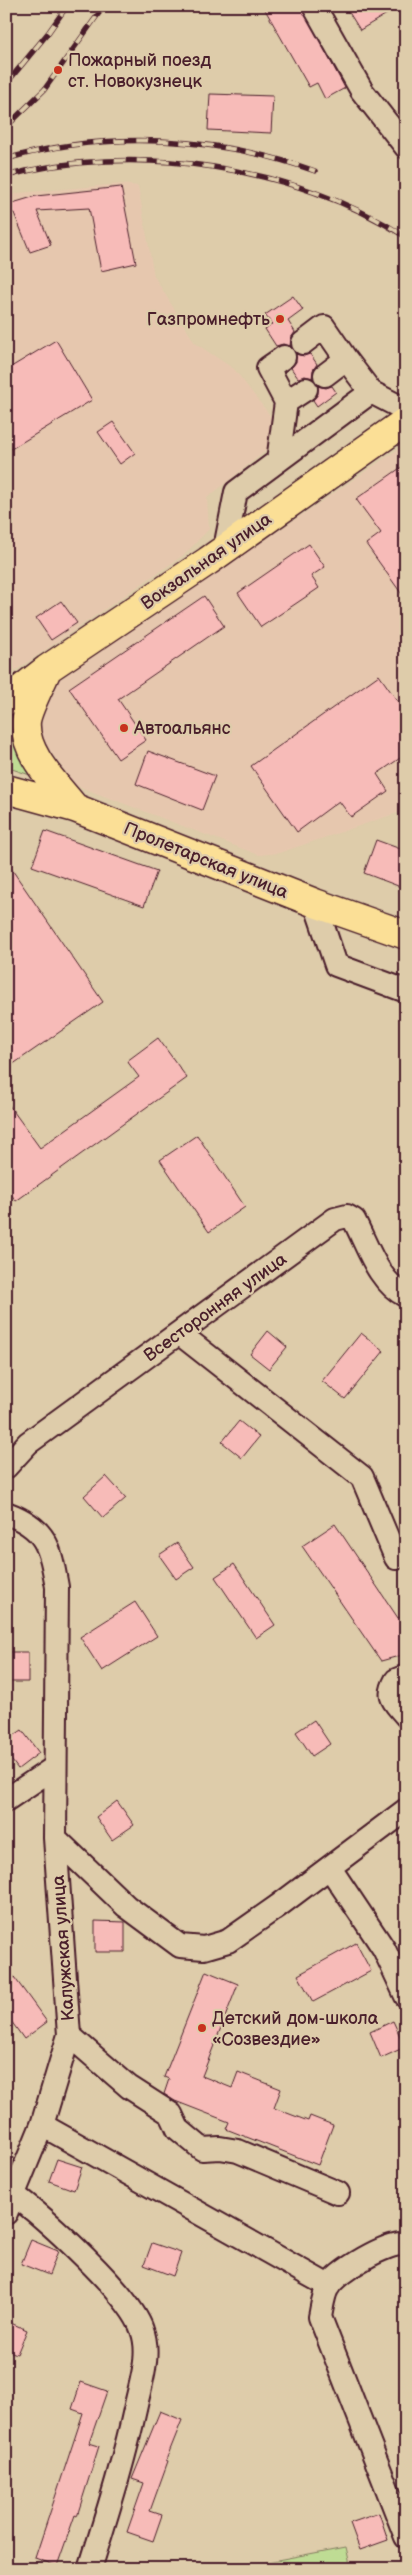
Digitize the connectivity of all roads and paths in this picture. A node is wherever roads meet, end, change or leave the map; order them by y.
1 (314, 6) edge
2 (406, 147) edge
3 (303, 344) dead end
4 (284, 357) dead end
5 (346, 359) junction
6 (325, 375) dead end
7 (306, 389) dead end
8 (370, 392) junction
9 (286, 402) junction
10 (406, 410) edge
11 (406, 421) edge
12 (278, 461) junction
13 (224, 548) junction
14 (47, 669) junction
15 (6, 701) edge
16 (6, 789) edge
17 (75, 808) junction
18 (315, 903) junction
19 (406, 935) edge
20 (406, 991) edge
21 (406, 1296) edge
22 (179, 1333) junction
23 (6, 1467) edge
24 (6, 1513) edge
25 (396, 1558) dead end
26 (406, 1676) edge
27 (406, 1716) edge
28 (55, 1767) junction
29 (6, 1800) edge
30 (406, 1810) edge
31 (55, 1838) junction
32 (330, 1868) junction
33 (406, 1996) edge
34 (69, 2035) junction
35 (42, 2125) junction
36 (11, 2190) edge
37 (338, 2193) dead end
38 (406, 2244) edge
39 (329, 2286) junction
40 (406, 2537) edge
41 (90, 2569) edge

1 - 2 street
3 - 5 street
4 - 9 street
5 - 6 street
5 - 8 street
7 - 9 street
8 - 10 street
8 - 12 street
9 - 12 street
11 - 13 main road, Вокзальная улица
12 - 13 street
13 - 14 main road, Вокзальная улица
14 - 15 main road, Вокзальная улица
14 - 17 main road
16 - 17 main road, Пролетарская улица
17 - 18 main road, Пролетарская улица
18 - 19 main road, Пролетарская улица
18 - 20 street
21 - 22 street, Всесторонняя улица
22 - 23 street, Всесторонняя улица
22 - 25 street
24 - 28 street, Калужская улица
26 - 27 street
28 - 29 street
28 - 31 street, Калужская улица
30 - 32 street
31 - 32 street
31 - 34 street, Калужская улица
32 - 33 street
34 - 35 street, Калужская улица
34 - 37 street
35 - 36 street, Калужская улица
35 - 39 street
36 - 41 street
38 - 39 street
39 - 40 street

